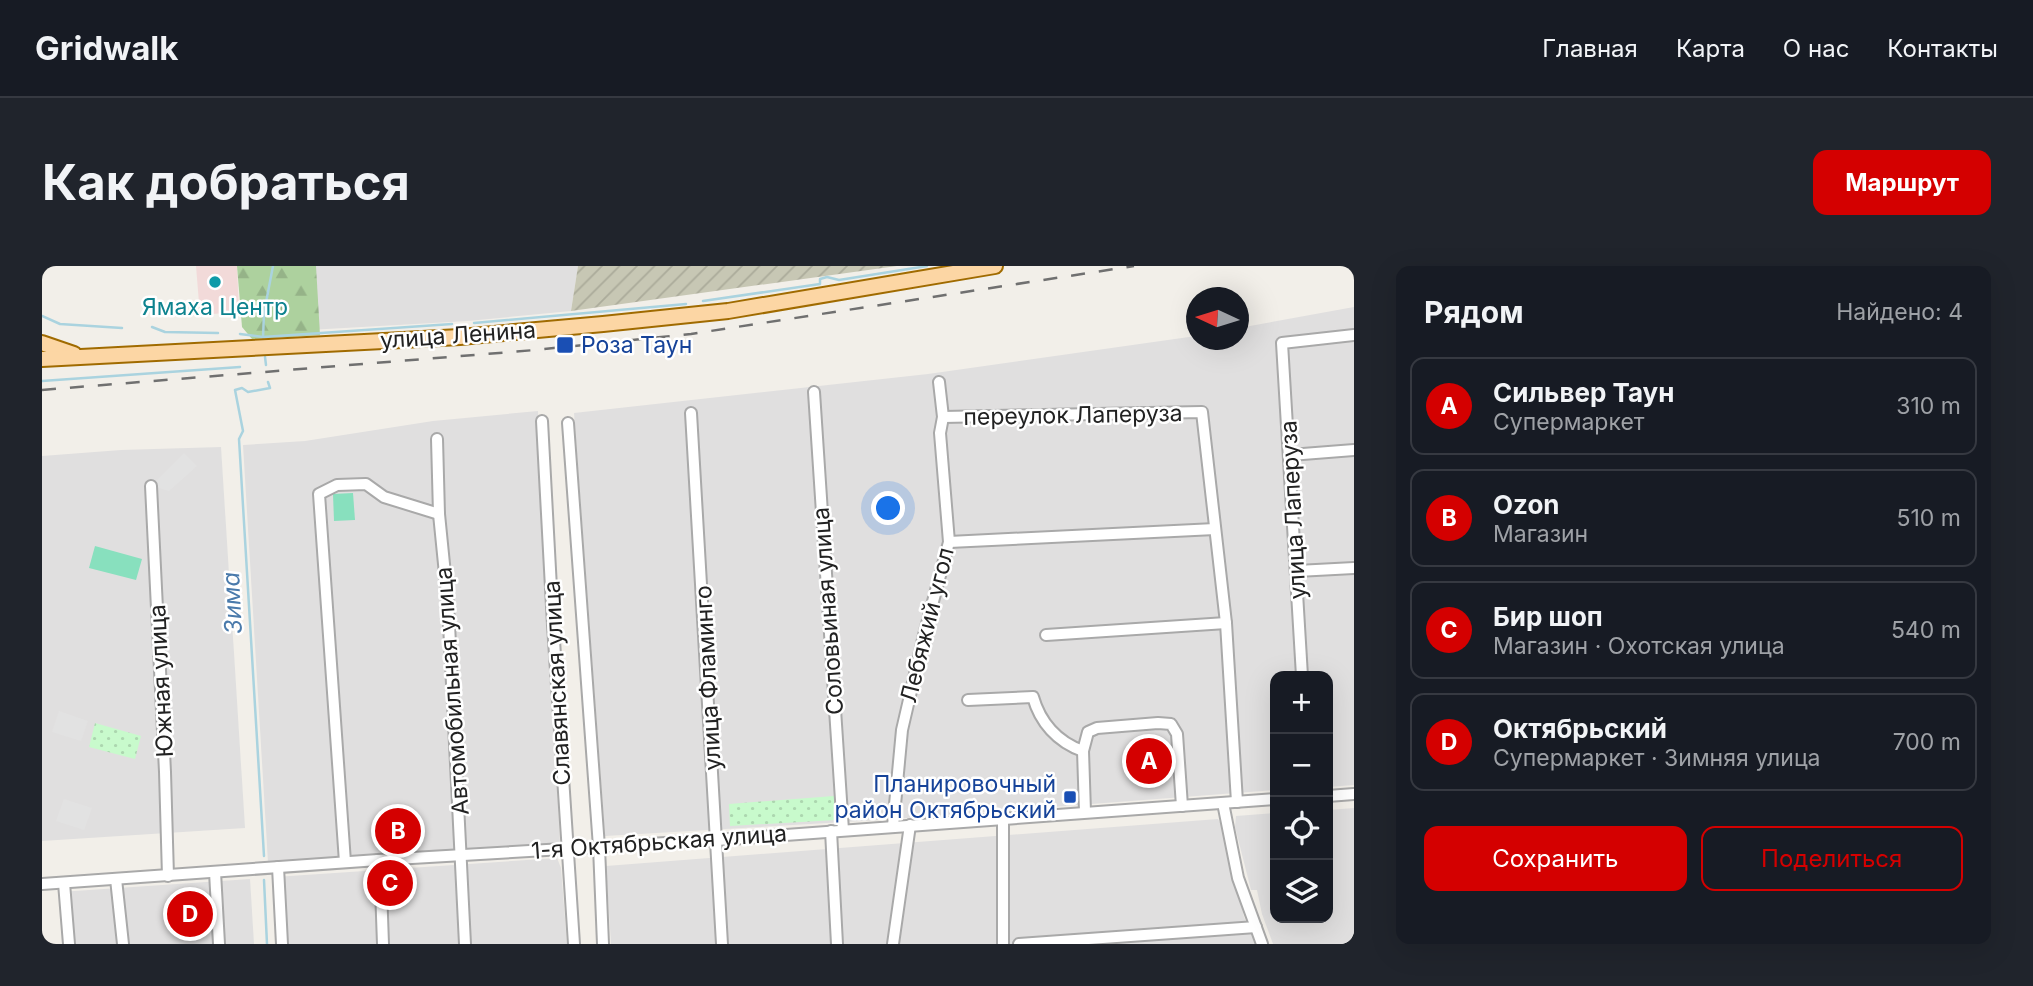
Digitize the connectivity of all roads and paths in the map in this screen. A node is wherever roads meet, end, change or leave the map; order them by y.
1 (995, 266) edge
2 (1354, 335) edge
3 (42, 343) edge
4 (85, 358) junction
5 (42, 359) edge
6 (939, 382) dead end
7 (814, 392) dead end
8 (691, 413) dead end
9 (943, 417) junction
10 (542, 421) dead end
11 (568, 423) dead end
12 (438, 439) dead end
13 (1354, 450) edge
14 (1290, 455) junction
15 (151, 486) dead end
16 (439, 514) junction
17 (1214, 529) junction
18 (949, 542) junction
19 (1354, 568) edge
20 (1297, 571) junction
21 (1226, 623) junction
22 (1046, 635) dead end
23 (1302, 671) edge
24 (968, 700) dead end
25 (1083, 751) junction
26 (1354, 794) edge
27 (1333, 796) edge
28 (1270, 799) edge
29 (1237, 802) junction
30 (1223, 803) junction
31 (1182, 806) junction
32 (1086, 812) junction
33 (1003, 818) junction
34 (910, 825) junction
35 (893, 826) junction
36 (837, 831) junction
37 (717, 840) junction
38 (599, 846) junction
39 (566, 849) junction
40 (462, 855) junction
41 (378, 860) junction
42 (345, 862) junction
43 (278, 867) junction
44 (215, 872) junction
45 (168, 876) junction
46 (116, 879) junction
47 (64, 883) junction
48 (42, 884) edge
49 (1256, 927) junction
50 (69, 944) edge
51 (123, 944) edge
52 (219, 944) edge
53 (282, 944) edge
54 (383, 944) edge
55 (465, 944) edge
56 (574, 944) edge
57 (603, 944) edge
58 (722, 944) edge
59 (837, 944) edge
60 (892, 944) edge
61 (1003, 944) edge
62 (1019, 944) edge
63 (1262, 944) edge

1 - 4 main road, улица Ленина
2 - 14 street, улица Лаперуза
3 - 4 main road, улица Ленина
4 - 5 main road, улица Ленина
6 - 9 street, Лебяжий угол
7 - 36 street, Соловьиная улица
8 - 37 street, улица Фламинго
9 - 17 street, переулок Лаперуза
9 - 18 street, Лебяжий угол
10 - 39 street, Славянская улица
11 - 38 street
12 - 16 street, Автомобильная улица
13 - 14 street
14 - 20 street, улица Лаперуза
15 - 45 street, Южная улица
16 - 40 street, Автомобильная улица
16 - 42 street
17 - 18 street
17 - 21 street
18 - 35 street, Лебяжий угол
19 - 20 street
20 - 23 street, улица Лаперуза
21 - 22 street
21 - 29 street
24 - 25 street
25 - 31 street
25 - 32 street
26 - 27 street
28 - 29 street, 1-я Октябрьская улица
29 - 30 street, 1-я Октябрьская улица
30 - 31 street, 1-я Октябрьская улица
30 - 49 street
31 - 32 street, 1-я Октябрьская улица
32 - 33 street, 1-я Октябрьская улица
33 - 34 street, 1-я Октябрьская улица
33 - 61 street
34 - 35 street, 1-я Октябрьская улица
34 - 60 street
35 - 36 street, 1-я Октябрьская улица
36 - 37 street, 1-я Октябрьская улица
36 - 59 street, Соловьиная улица
37 - 38 street, 1-я Октябрьская улица
37 - 58 street, улица Фламинго
38 - 39 street, 1-я Октябрьская улица
38 - 57 street
39 - 40 street, 1-я Октябрьская улица
39 - 56 street, Славянская улица
40 - 41 street, 1-я Октябрьская улица
40 - 55 street, Автомобильная улица
41 - 42 street, 1-я Октябрьская улица
41 - 54 street
42 - 43 street, 1-я Октябрьская улица
43 - 44 street, 1-я Октябрьская улица
43 - 53 street
44 - 45 street, 1-я Октябрьская улица
44 - 52 street
45 - 46 street, 1-я Октябрьская улица
46 - 47 street, 1-я Октябрьская улица
46 - 51 street
47 - 48 street, 1-я Октябрьская улица
47 - 50 street
49 - 62 street
49 - 63 street

